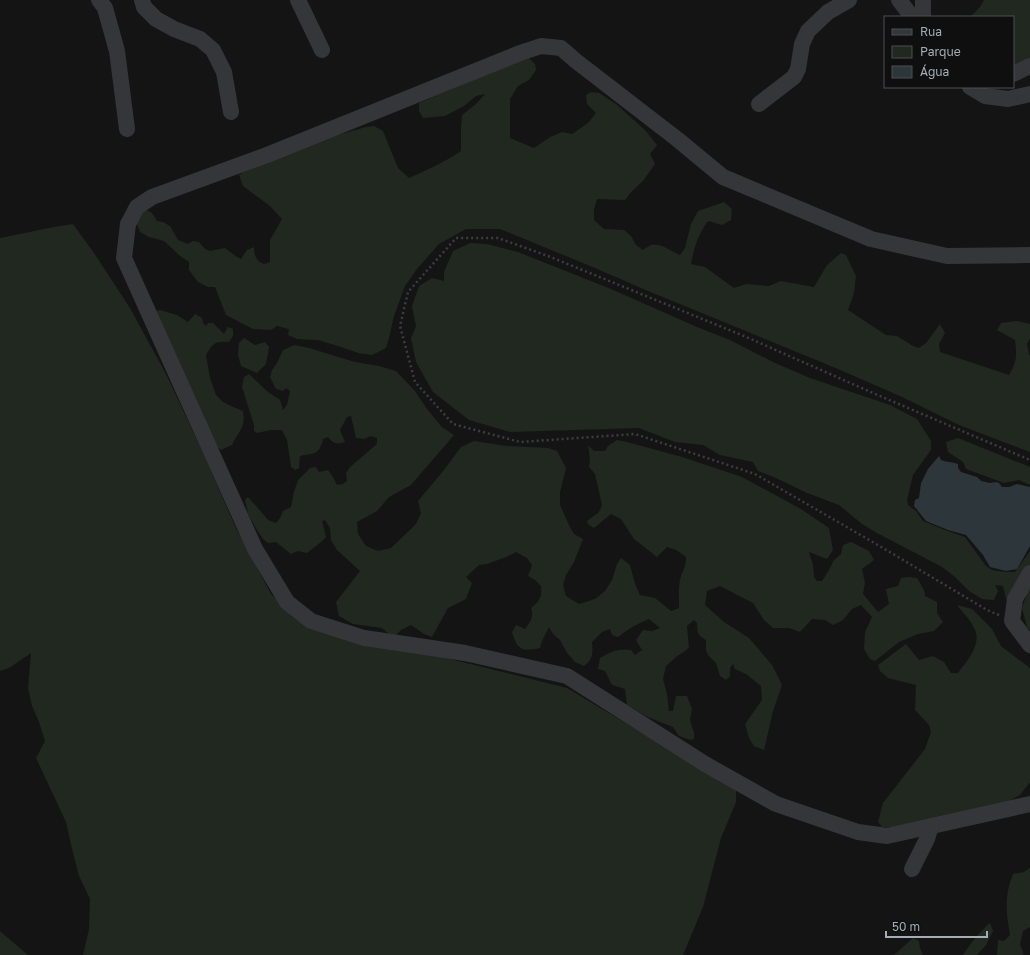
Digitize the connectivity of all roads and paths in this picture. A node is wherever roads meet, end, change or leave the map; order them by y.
1 (99, 0) edge
2 (142, 0) edge
3 (298, 0) edge
4 (848, 0) edge
5 (899, 0) edge
6 (923, 0) edge
7 (911, 16) edge
8 (923, 16) edge
9 (322, 50) dead end
10 (1030, 66) edge
11 (1014, 74) edge
12 (976, 88) edge
13 (1030, 94) edge
14 (759, 104) dead end
15 (231, 112) dead end
16 (127, 129) dead end
17 (1030, 255) edge
18 (1030, 460) edge
19 (1030, 573) edge
20 (1012, 621) junction
21 (1030, 645) edge
22 (1030, 804) edge
23 (931, 826) junction
24 (912, 869) dead end

1 - 16 street
2 - 15 street
3 - 9 street
4 - 14 street
5 - 7 street
6 - 8 street
10 - 11 street
12 - 13 street
17 - 23 street
18 - 20 path
19 - 20 street
20 - 21 street
22 - 23 street
23 - 24 street

